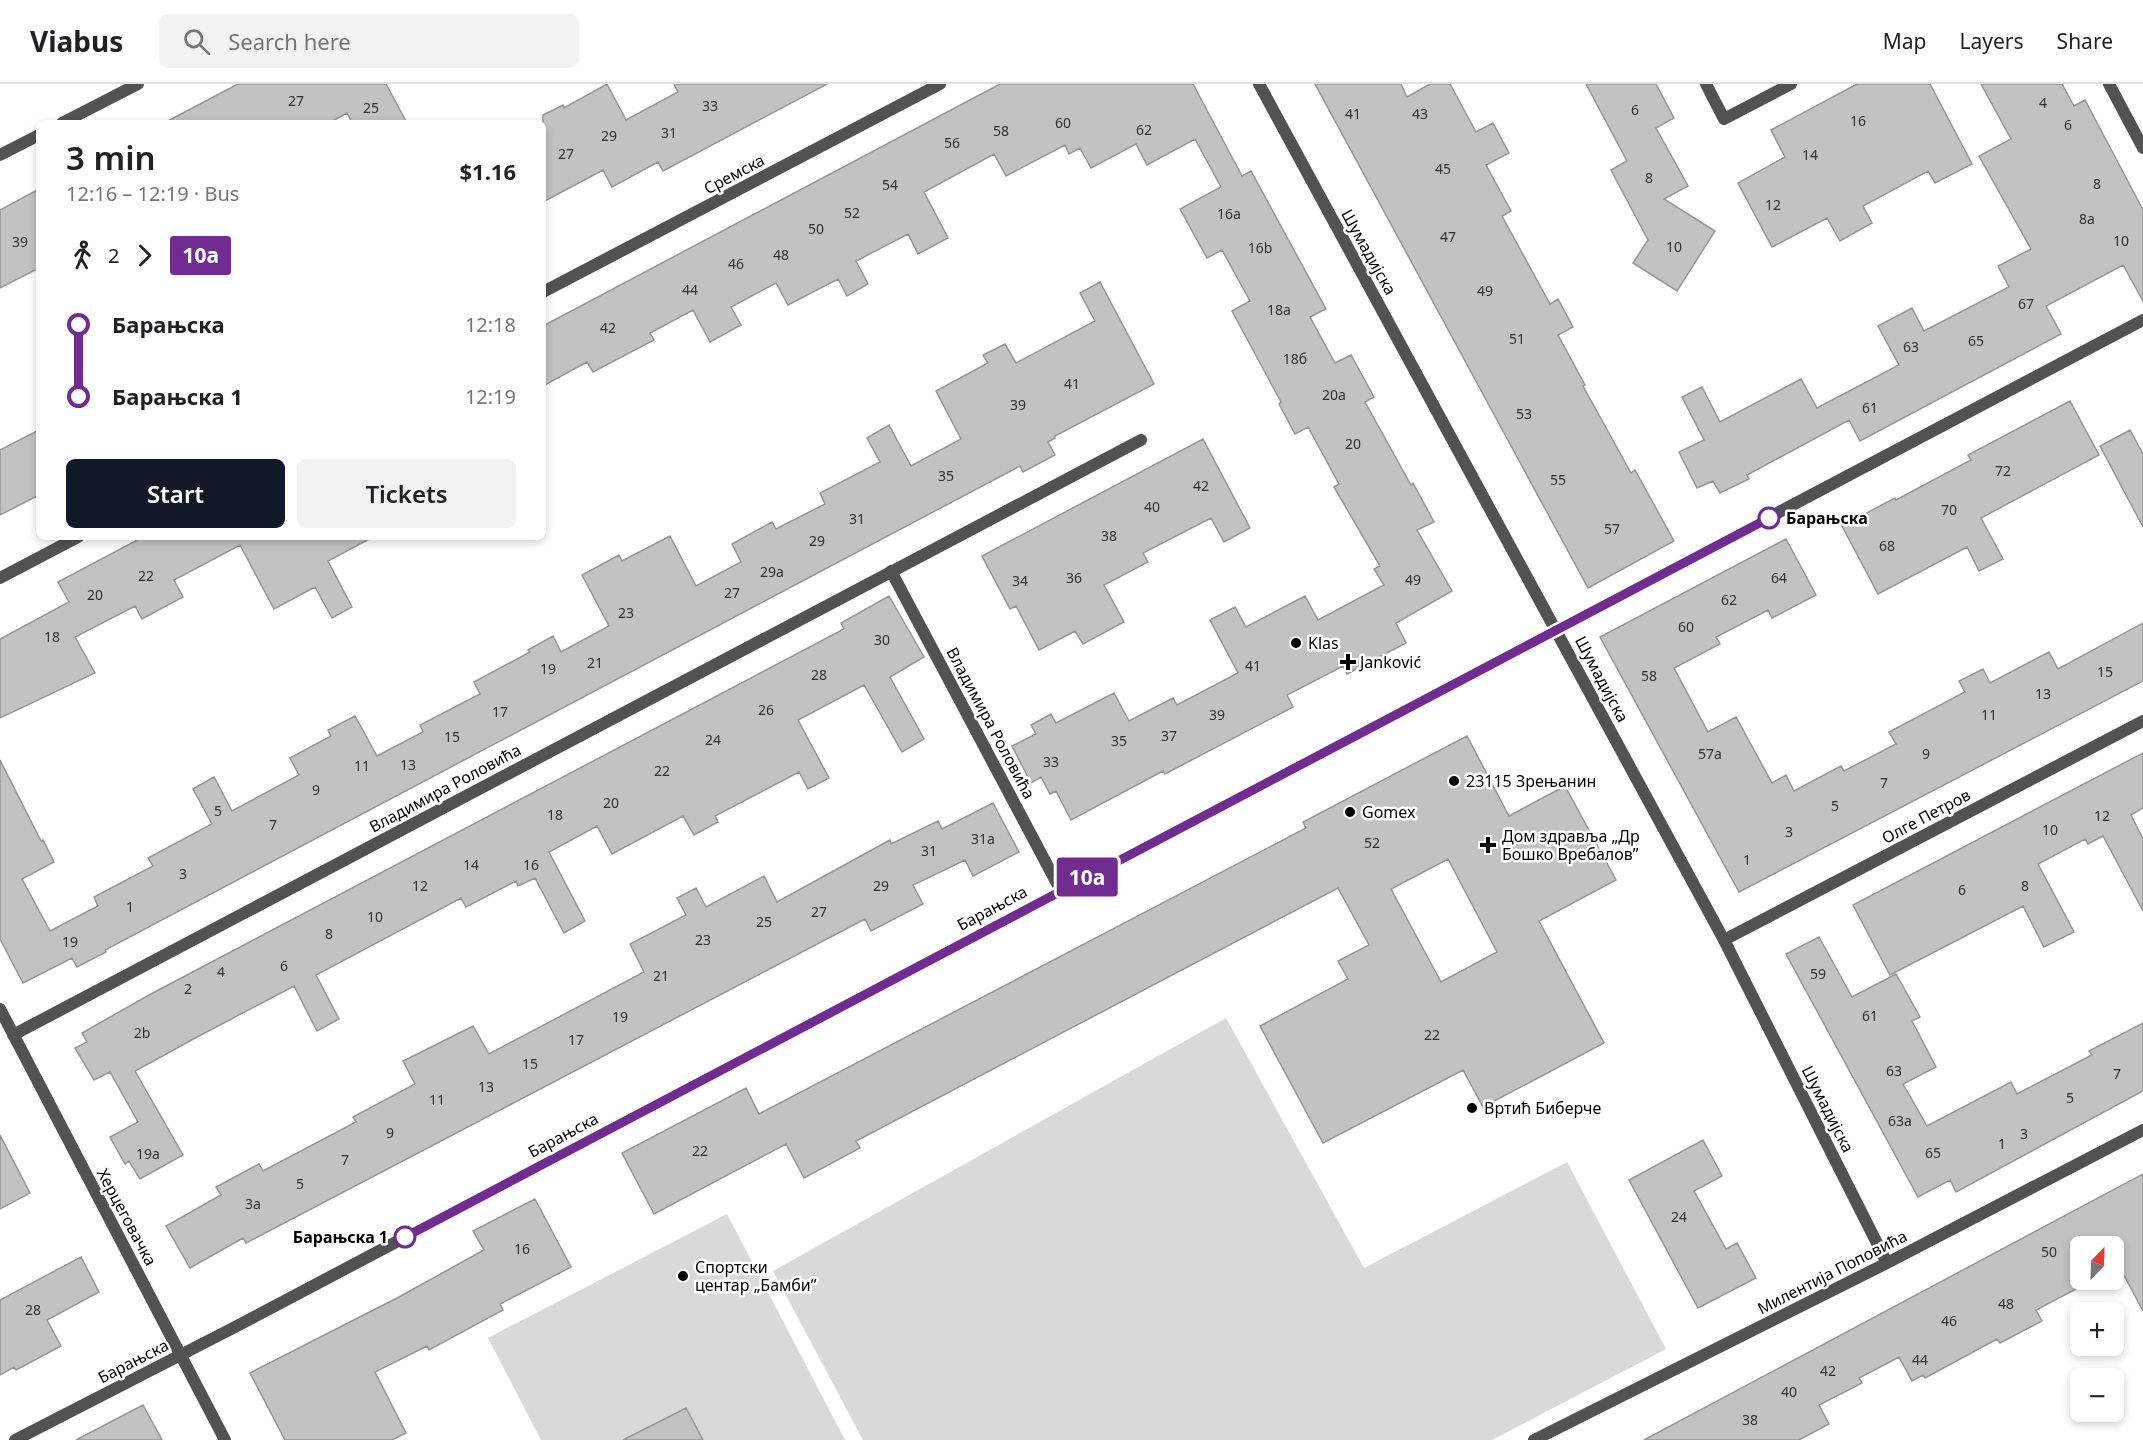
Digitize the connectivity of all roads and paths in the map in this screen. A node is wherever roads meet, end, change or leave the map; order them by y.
1 (138, 84) edge
2 (940, 84) edge
3 (1259, 84) edge
4 (1706, 84) edge
5 (1791, 84) edge
6 (2109, 84) edge
7 (68, 120) edge
8 (36, 137) edge
9 (2143, 148) edge
10 (0, 155) edge
11 (546, 290) edge
12 (2143, 320) edge
13 (1141, 440) dead end
14 (72, 540) edge
15 (891, 571) junction
16 (0, 578) edge
17 (1557, 630) junction
18 (2143, 721) edge
19 (1061, 891) junction
20 (1724, 940) junction
21 (0, 1009) edge
22 (13, 1035) junction
23 (2143, 1130) edge
24 (1887, 1263) junction
25 (181, 1355) junction
26 (15, 1440) edge
27 (225, 1440) edge
28 (1534, 1440) edge

1 - 7 street
2 - 11 street, Сремска
3 - 17 street, Шумадијска
4 - 5 street
6 - 9 street
8 - 10 street
12 - 17 street, Барањска
13 - 15 street, Владимира Роловића
14 - 16 street
15 - 19 street, Владимира Роловића
15 - 22 street, Владимира Роловића
17 - 19 street, Барањска
17 - 20 street, Шумадијска
18 - 20 street, Олге Петров
19 - 25 street, Барањска
20 - 24 street, Шумадијска
21 - 22 street, Херцеговачка
22 - 25 street, Херцеговачка
23 - 24 street, Милентија Поповића
24 - 28 street, Милентија Поповића
25 - 26 street, Барањска
25 - 27 street, Херцеговачка

